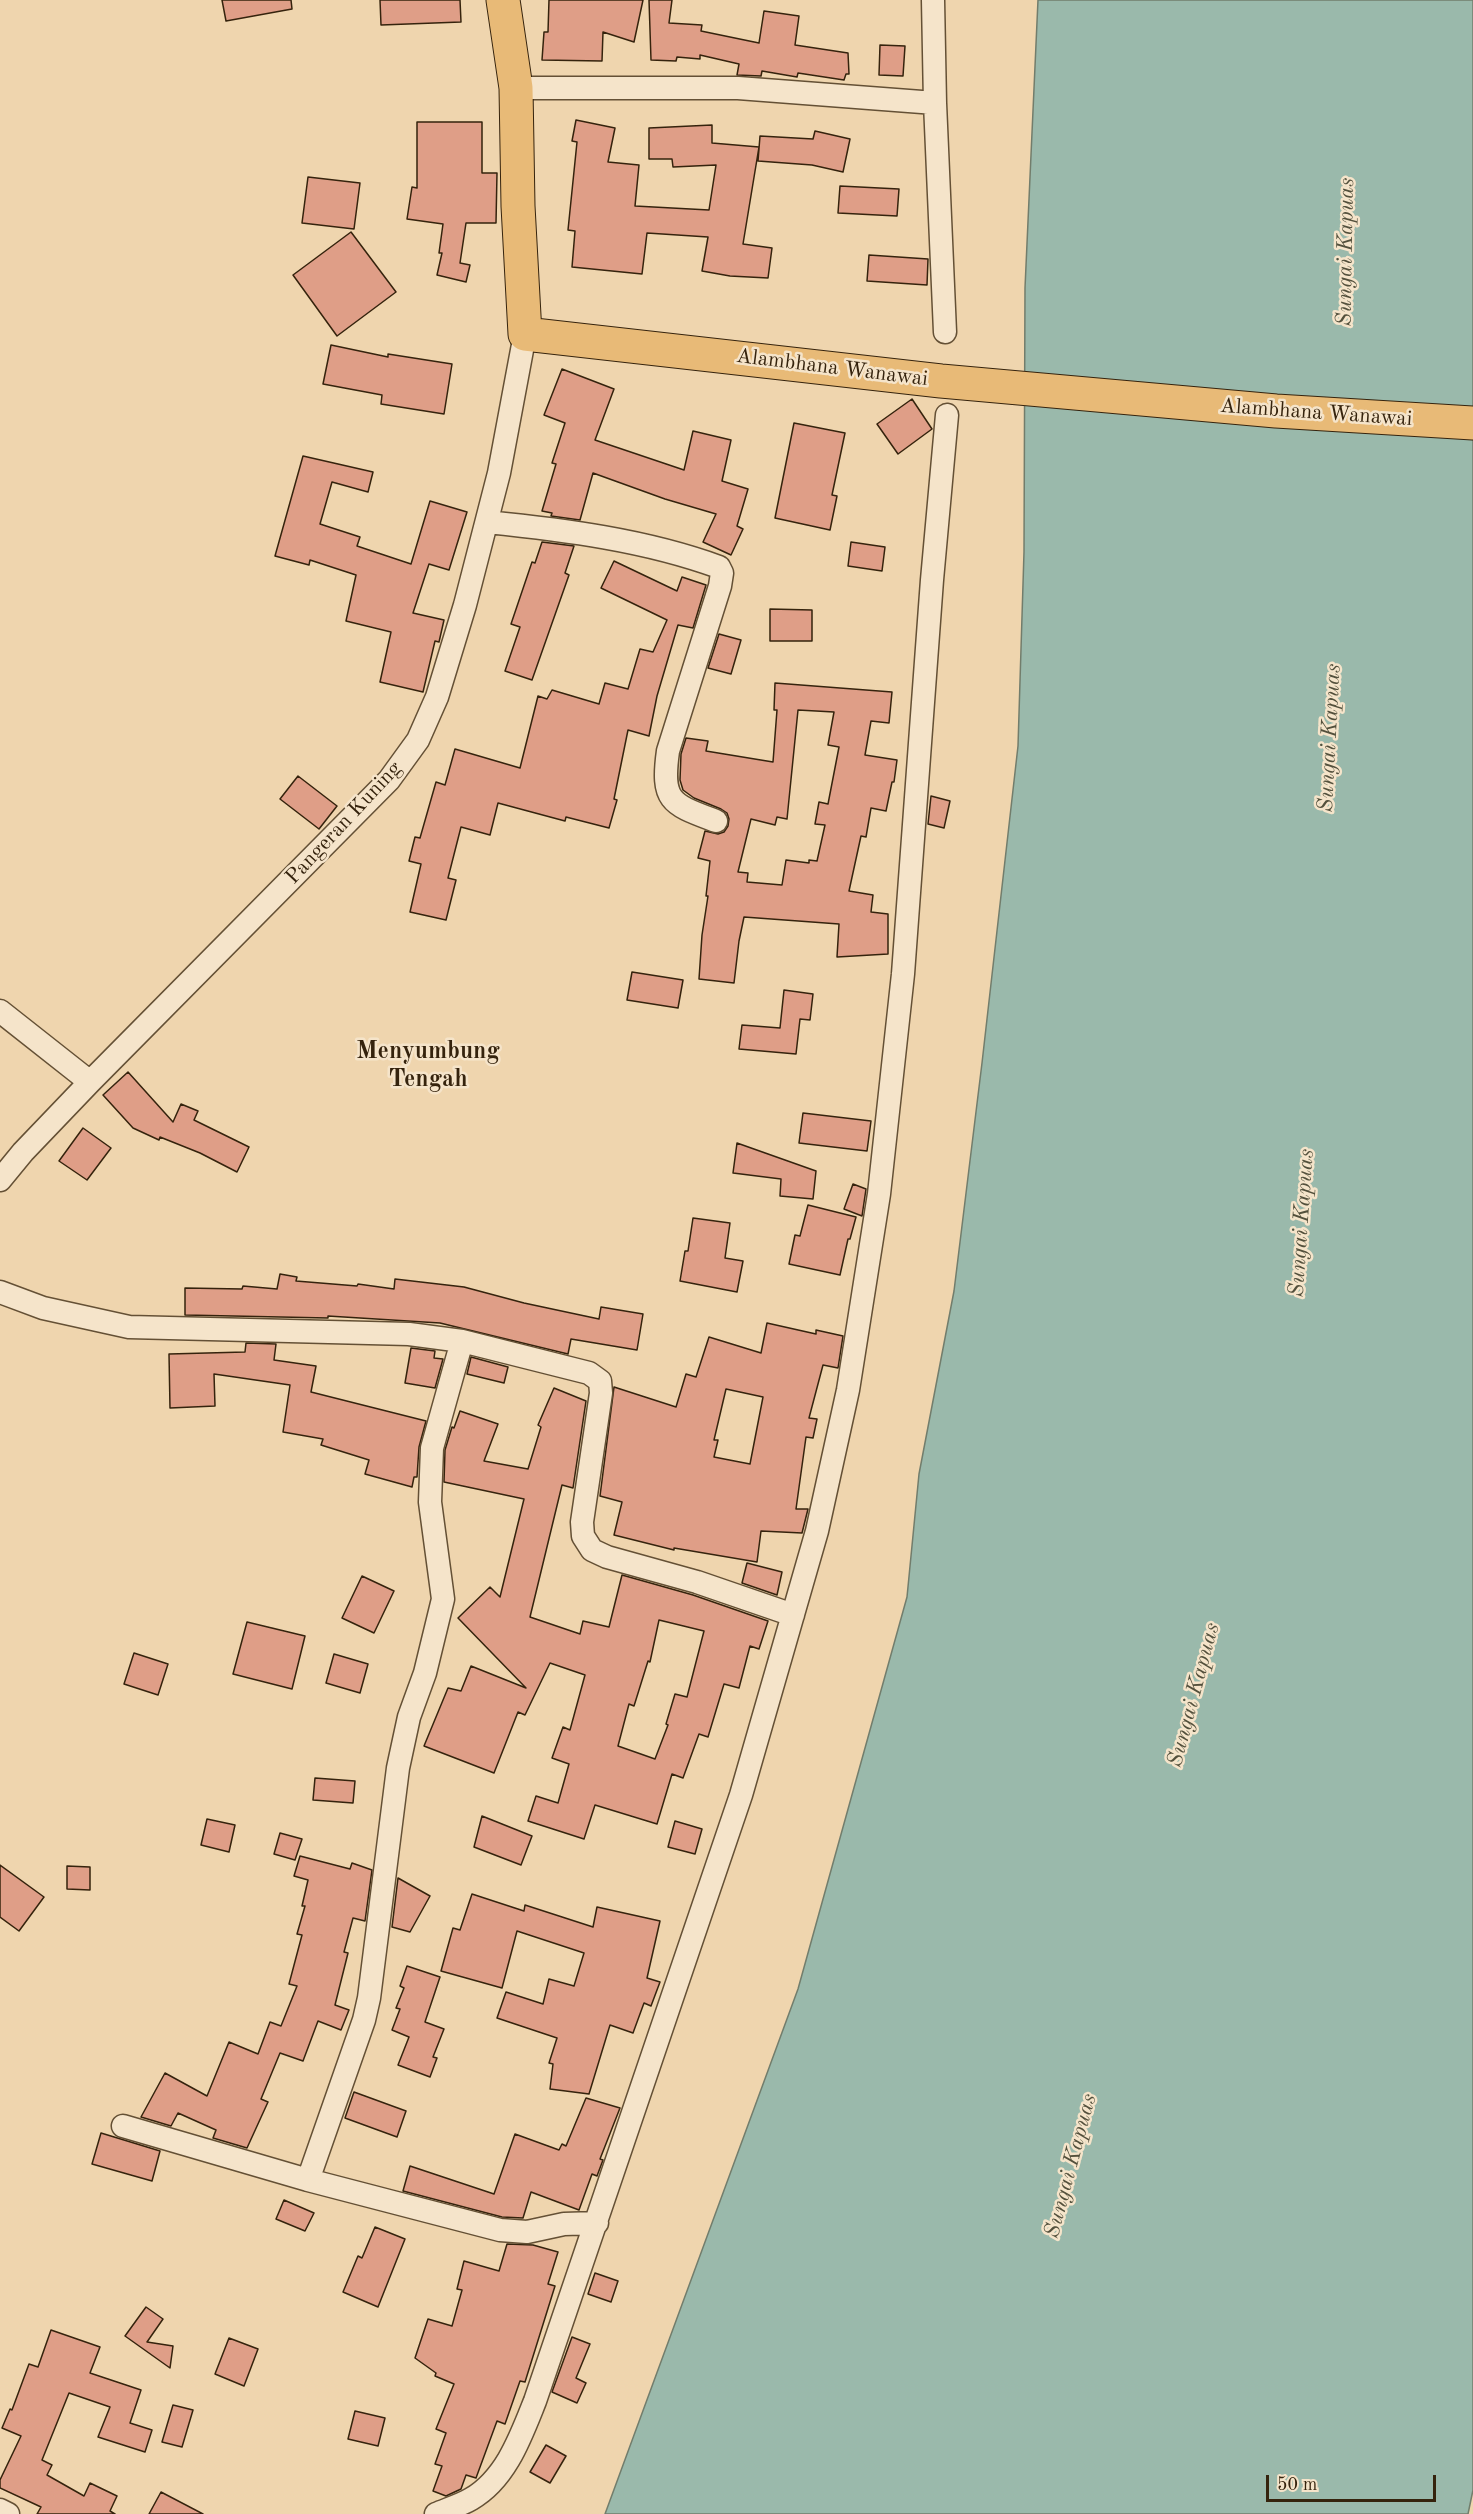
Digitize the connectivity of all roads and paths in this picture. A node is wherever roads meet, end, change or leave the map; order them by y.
1 (503, 0) edge
2 (933, 0) edge
3 (516, 88) junction
4 (935, 103) junction
5 (945, 332) dead end
6 (525, 334) junction
7 (947, 415) dead end
8 (1473, 423) edge
9 (487, 522) junction
10 (716, 821) dead end
11 (0, 1011) edge
12 (90, 1082) junction
13 (0, 1180) edge
14 (0, 1292) edge
15 (462, 1341) junction
16 (793, 1615) junction
17 (123, 2126) dead end
18 (308, 2180) junction
19 (597, 2223) junction
20 (0, 2510) edge
21 (9, 2514) edge
22 (436, 2514) edge

1 - 3 main road
2 - 4 street
3 - 4 street
3 - 6 main road
4 - 5 street
6 - 8 main road, Alambhana Wanawai
6 - 9 street, Pangeran Kuning
7 - 16 street
9 - 10 street
9 - 12 street, Pangeran Kuning
11 - 12 street
12 - 13 street, Pangeran Kuning
14 - 15 street
15 - 16 street
15 - 18 street
16 - 19 street
17 - 18 street
18 - 19 street
19 - 22 street
20 - 21 street

